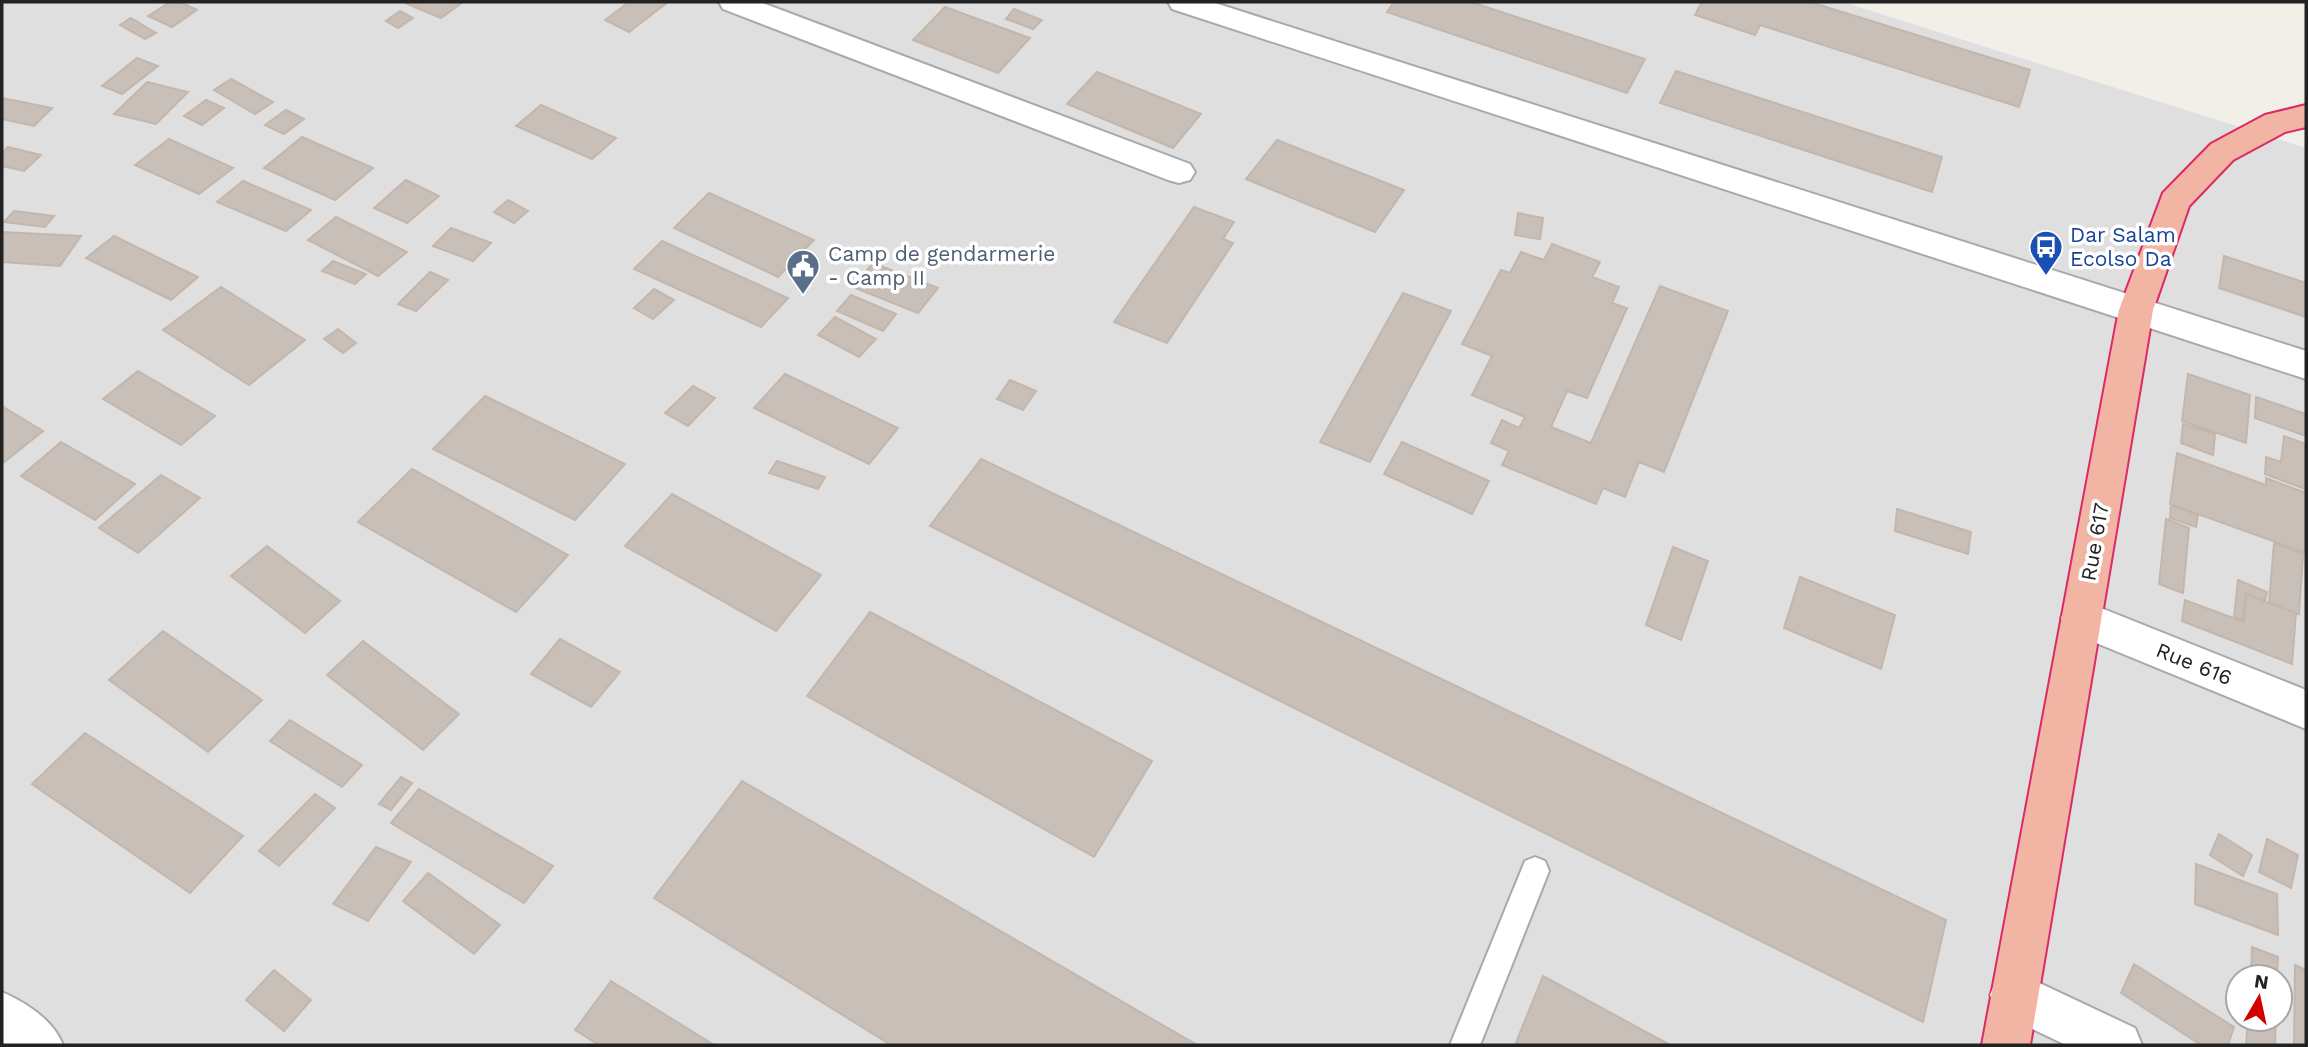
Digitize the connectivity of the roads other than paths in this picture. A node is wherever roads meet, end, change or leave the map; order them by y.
1 (733, 2) edge
2 (1182, 2) edge
3 (2306, 116) edge
4 (1179, 172) dead end
5 (2136, 310) junction
6 (2306, 365) edge
7 (2081, 618) junction
8 (2306, 710) edge
9 (1535, 871) dead end
10 (2014, 995) junction
11 (2, 1016) edge
12 (39, 1045) edge
13 (1465, 1045) edge
14 (2006, 1045) edge
15 (2118, 1045) edge

1 - 4 street
2 - 5 street
3 - 5 highway, Rue 617
5 - 6 street
5 - 7 highway, Rue 617
7 - 8 street, Rue 616
7 - 10 highway, Rue 617
9 - 13 lane
10 - 14 highway, Rue 617
10 - 15 street
11 - 12 street

